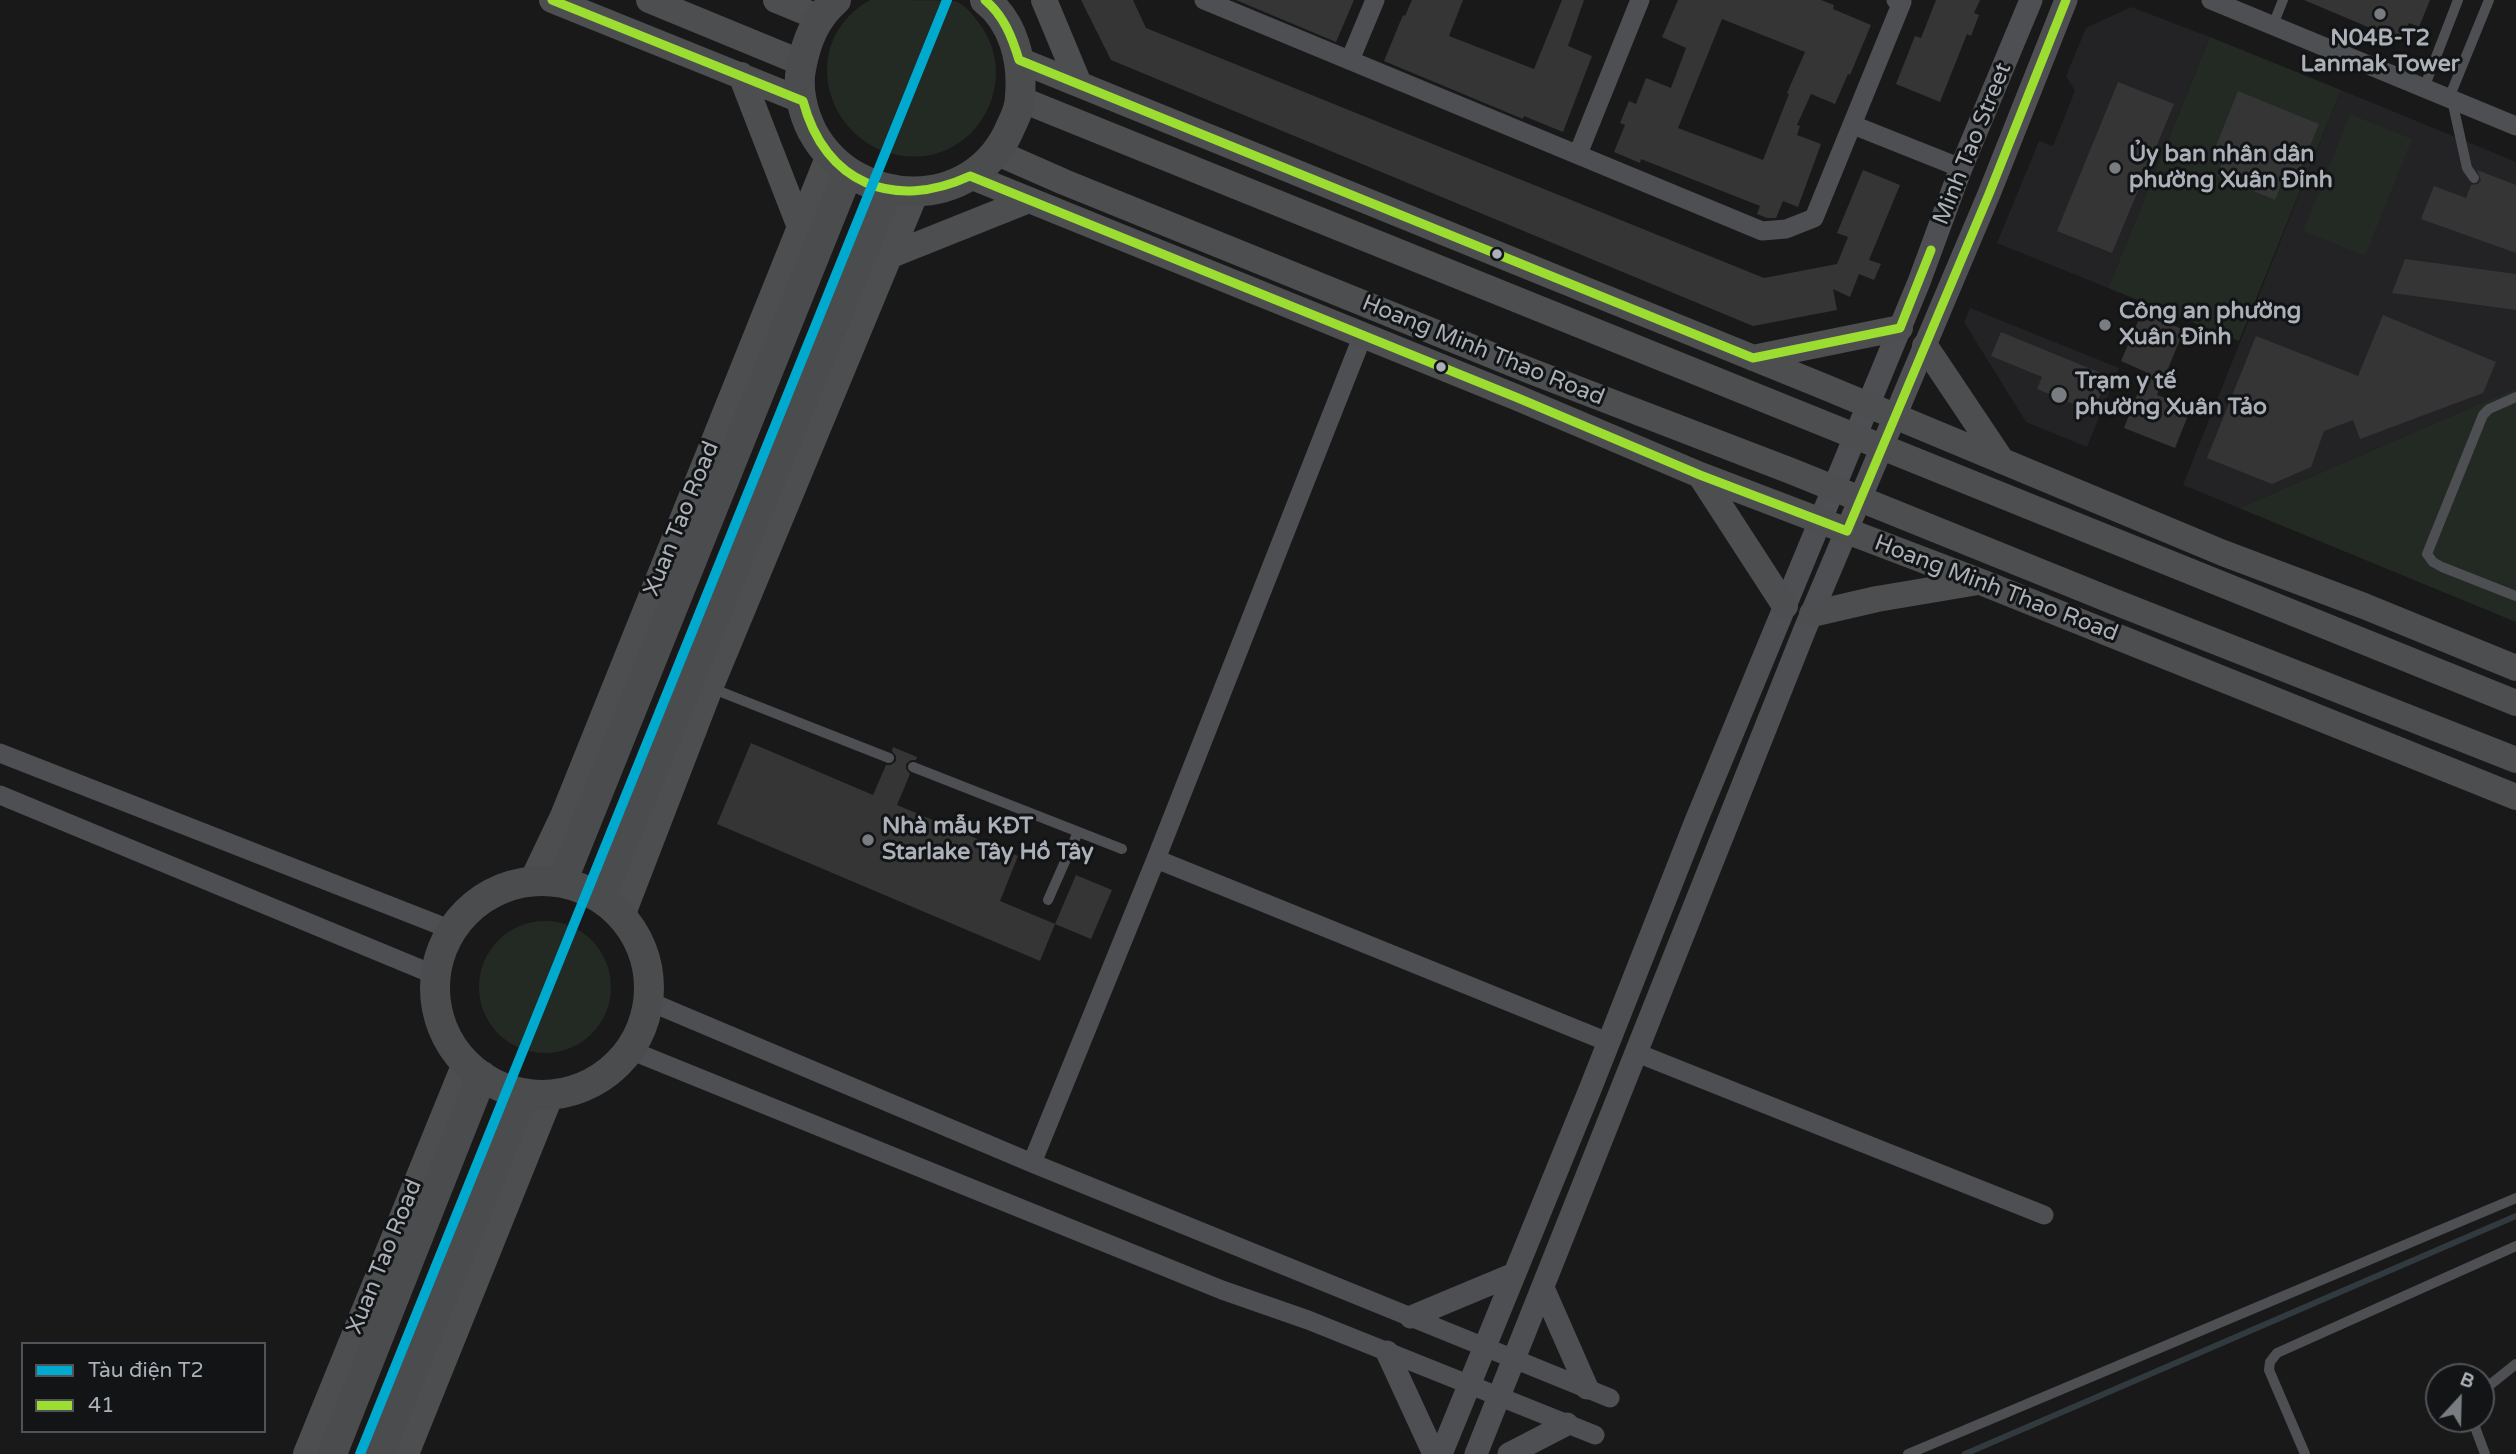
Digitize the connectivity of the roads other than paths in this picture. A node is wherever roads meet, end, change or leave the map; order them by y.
1 (552, 0) edge
2 (649, 0) edge
3 (776, 0) edge
4 (985, 0) edge
5 (1044, 0) edge
6 (1204, 0) edge
7 (1375, 0) edge
8 (1640, 0) edge
9 (1896, 0) edge
10 (2031, 0) edge
11 (2066, 0) edge
12 (2211, 0) edge
13 (2283, 0) edge
14 (2458, 0) edge
15 (2489, 0) edge
16 (828, 9) edge
17 (2273, 25) junction
18 (1019, 60) junction
19 (1350, 60) junction
20 (802, 63) junction
21 (741, 75) junction
22 (1079, 84) junction
23 (2424, 88) junction
24 (1020, 99) junction
25 (2450, 99) junction
26 (803, 101) junction
27 (1853, 125) junction
28 (2516, 126) edge
29 (998, 153) junction
30 (1578, 154) junction
31 (839, 164) junction
32 (1961, 168) junction
33 (970, 176) junction
34 (2474, 178) dead end
35 (902, 191) junction
36 (1029, 200) junction
37 (800, 227) junction
38 (889, 256) junction
39 (1900, 328) junction
40 (1363, 335) junction
41 (1925, 346) junction
42 (1752, 358) junction
43 (1528, 370) junction
44 (1740, 388) junction
45 (2516, 397) edge
46 (1518, 398) junction
47 (1868, 405) junction
48 (1855, 436) junction
49 (2002, 461) junction
50 (1700, 475) junction
51 (1833, 488) junction
52 (1820, 520) junction
53 (1847, 531) junction
54 (1993, 552) junction
55 (2222, 552) junction
56 (2211, 580) junction
57 (1982, 582) junction
58 (2516, 596) edge
59 (1785, 607) junction
60 (1809, 622) junction
61 (2516, 668) edge
62 (710, 688) junction
63 (2516, 703) edge
64 (0, 753) edge
65 (889, 758) dead end
66 (2516, 760) edge
67 (913, 767) dead end
68 (0, 795) edge
69 (2516, 797) edge
70 (1078, 832) junction
71 (1122, 849) dead end
72 (1156, 859) junction
73 (532, 881) junction
74 (562, 882) junction
75 (1048, 901) dead end
76 (611, 907) junction
77 (452, 930) junction
78 (435, 975) junction
79 (648, 1001) junction
80 (1608, 1042) junction
81 (631, 1050) junction
82 (1637, 1053) junction
83 (474, 1069) junction
84 (536, 1096) junction
85 (1032, 1163) junction
86 (2516, 1198) edge
87 (2044, 1215) dead end
88 (2516, 1246) edge
89 (1514, 1273) junction
90 (1543, 1289) junction
91 (1411, 1317) junction
92 (1484, 1346) junction
93 (1387, 1352) junction
94 (1514, 1359) junction
95 (2516, 1364) edge
96 (2495, 1381) edge
97 (1469, 1384) junction
98 (1587, 1388) junction
99 (1500, 1397) junction
100 (1610, 1398) dead end
101 (1567, 1424) junction
102 (2477, 1433) edge
103 (1595, 1435) dead end
104 (306, 1454) edge
105 (332, 1454) edge
106 (379, 1454) edge
107 (406, 1454) edge
108 (1434, 1454) edge
109 (1441, 1454) edge
110 (1476, 1454) edge
111 (1509, 1454) edge
112 (1908, 1454) edge
113 (2305, 1454) edge
114 (2485, 1454) edge

1 - 21 main road
2 - 20 main road
3 - 16 main road
4 - 18 main road
5 - 22 main road
6 - 19 street
7 - 19 street
8 - 30 street
9 - 27 street
10 - 32 street, Minh Tao Street
11 - 41 street, Minh Tao Street
12 - 17 street
13 - 17 lane
14 - 23 lane
15 - 25 lane
16 - 20 main road
17 - 23 street
18 - 22 main road
18 - 24 main road
19 - 30 street
20 - 26 main road
21 - 26 main road
21 - 37 main road
22 - 42 main road
23 - 25 street
24 - 29 main road
24 - 44 main road
25 - 28 street
25 - 34 lane
26 - 31 main road
27 - 30 street
27 - 32 street
29 - 33 main road
29 - 43 main road, Hoang Minh Thao Road
31 - 35 main road
31 - 37 main road, Xuan Tao Road
31 - 74 main road, Xuan Tao Road
32 - 39 street, Minh Tao Street
33 - 35 main road
33 - 36 main road, Hoang Minh Thao Road
35 - 38 main road
35 - 76 main road
36 - 38 main road
36 - 40 main road, Hoang Minh Thao Road
37 - 73 main road, Xuan Tao Road
38 - 62 main road
39 - 42 main road
39 - 47 street, Minh Tao Street
40 - 46 main road, Hoang Minh Thao Road
40 - 72 street
41 - 49 main road
41 - 53 street, Minh Tao Street
42 - 44 main road
42 - 47 main road
43 - 46 main road
43 - 51 main road, Hoang Minh Thao Road
44 - 48 main road
45 - 58 lane
46 - 50 main road, Hoang Minh Thao Road
47 - 48 street, Minh Tao Street
47 - 49 main road
48 - 51 street, Minh Tao Street
48 - 56 main road
49 - 55 main road
50 - 52 main road, Hoang Minh Thao Road
50 - 59 main road
51 - 52 street, Minh Tao Street
51 - 54 main road, Hoang Minh Thao Road
52 - 53 main road, Hoang Minh Thao Road
52 - 59 street, Minh Tao Street
53 - 57 main road, Hoang Minh Thao Road
53 - 60 street, Minh Tao Street
54 - 57 main road
54 - 66 main road, Hoang Minh Thao Road
55 - 56 main road
55 - 61 main road
56 - 63 main road
57 - 60 main road
57 - 69 main road, Hoang Minh Thao Road
59 - 80 street, Minh Tao Street
60 - 82 street, Minh Tao Street
62 - 65 lane
62 - 76 main road
64 - 77 street
67 - 70 lane
68 - 78 street
70 - 71 lane
70 - 75 lane
72 - 80 street
72 - 85 street
73 - 74 main road
73 - 77 main road
74 - 76 main road
76 - 79 main road
77 - 78 main road
78 - 83 main road
79 - 81 main road
79 - 85 street
80 - 89 street, Minh Tao Street
81 - 84 main road
81 - 93 street
82 - 87 street
82 - 90 street, Minh Tao Street
83 - 84 main road
83 - 104 main road, Xuan Tao Road
83 - 105 main road, Xuan Tao Road
84 - 106 main road
84 - 107 main road
85 - 91 street
86 - 112 lane
88 - 113 lane
89 - 91 street
89 - 92 street, Minh Tao Street
90 - 94 street, Minh Tao Street
90 - 98 street
91 - 92 street
92 - 94 street
92 - 97 street, Minh Tao Street
93 - 97 street
93 - 108 street
94 - 98 street
94 - 99 street, Minh Tao Street
95 - 96 lane
97 - 99 street
97 - 109 street, Minh Tao Street
98 - 100 street
99 - 101 street
99 - 110 street, Minh Tao Street
101 - 103 street
101 - 111 street
102 - 114 lane

